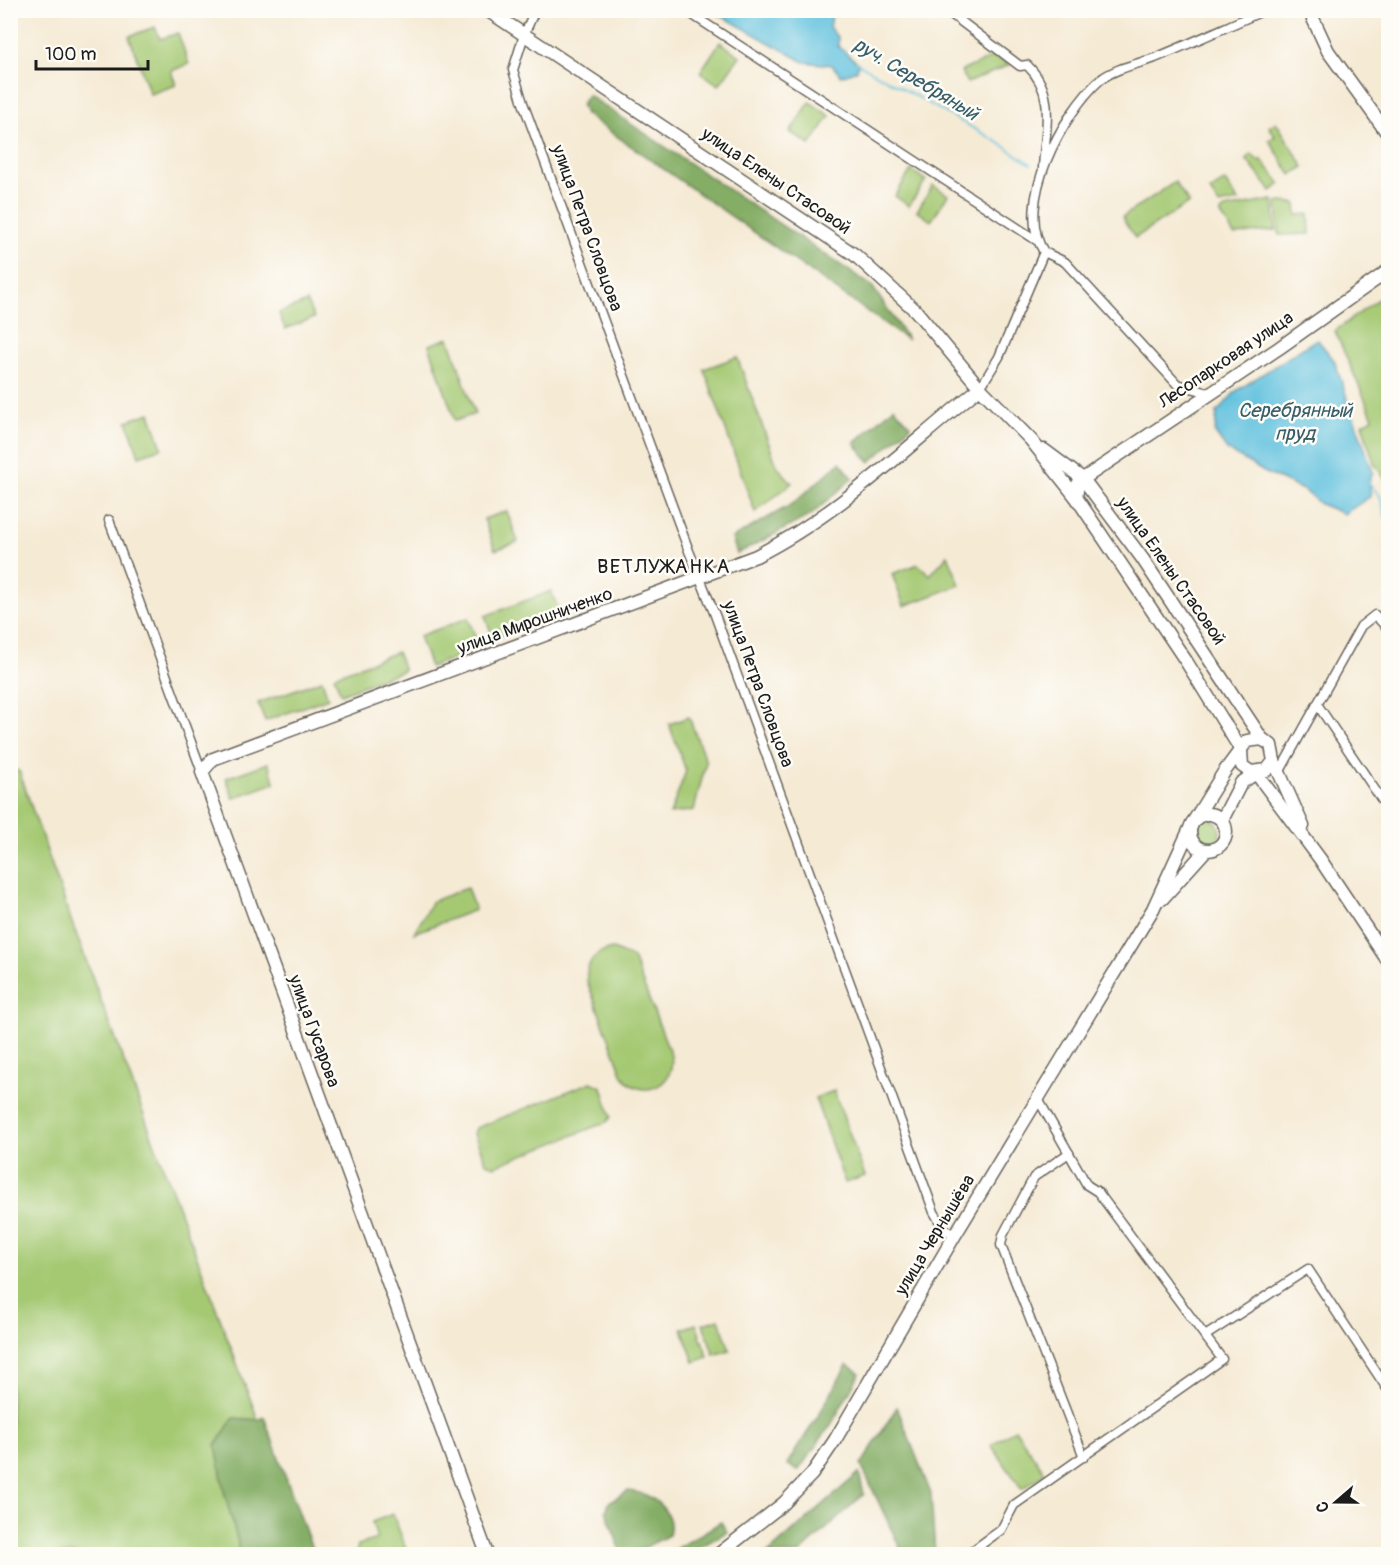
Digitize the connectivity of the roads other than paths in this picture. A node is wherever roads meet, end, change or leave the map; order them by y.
1 (488, 10) edge
2 (535, 10) edge
3 (685, 10) edge
4 (946, 10) edge
5 (1265, 10) edge
6 (1309, 10) edge
7 (524, 34) junction
8 (1389, 134) edge
9 (1043, 173) junction
10 (1036, 240) junction
11 (1044, 252) junction
12 (1389, 271) edge
13 (980, 388) junction
14 (1209, 393) junction
15 (1031, 440) junction
16 (1083, 479) junction
17 (1076, 497) junction
18 (109, 520) dead end
19 (701, 578) junction
20 (1389, 629) edge
21 (1317, 704) junction
22 (1262, 739) junction
23 (1241, 750) junction
24 (1277, 766) junction
25 (202, 772) junction
26 (1256, 773) junction
27 (1389, 809) edge
28 (1222, 820) junction
29 (1192, 824) junction
30 (1206, 850) junction
31 (1320, 859) junction
32 (1153, 909) junction
33 (1389, 961) edge
34 (1038, 1099) junction
35 (1069, 1154) junction
36 (955, 1235) junction
37 (1205, 1336) junction
38 (1389, 1390) edge
39 (1084, 1457) junction
40 (487, 1554) edge
41 (718, 1554) edge
42 (968, 1554) edge

1 - 7 street
2 - 7 street, улица Петра Словцова
3 - 10 street
4 - 9 street
5 - 9 street
6 - 8 street
7 - 13 street, улица Елены Стасовой
7 - 19 street, улица Петра Словцова
9 - 10 street
10 - 11 street
11 - 13 street
11 - 14 street
12 - 14 street, Лесопарковая улица
13 - 15 street, улица Елены Стасовой
13 - 19 street, улица Мирошниченко
14 - 16 street, Лесопарковая улица
15 - 16 street, улица Елены Стасовой
15 - 17 street, улица Елены Стасовой
16 - 17 street
16 - 22 street, улица Елены Стасовой
17 - 23 street, улица Елены Стасовой
18 - 25 street, улица Гусарова
19 - 25 street, улица Мирошниченко
19 - 36 street, улица Петра Словцова
20 - 21 street
21 - 24 street
21 - 27 street
22 - 23 street
22 - 24 street
23 - 26 street
23 - 29 street, улица Чернышёва
24 - 26 street
24 - 31 street
25 - 40 street, улица Гусарова
26 - 28 street, улица Чернышёва
26 - 31 street
28 - 29 street
28 - 30 street, улица Чернышёва
29 - 30 street
29 - 32 street, улица Чернышёва
30 - 32 street, улица Чернышёва
31 - 33 street
32 - 34 street, улица Чернышёва
34 - 35 street
34 - 36 street, улица Чернышёва
35 - 37 street
35 - 39 street
36 - 41 street, улица Чернышёва
37 - 38 street
37 - 39 street
39 - 42 street

